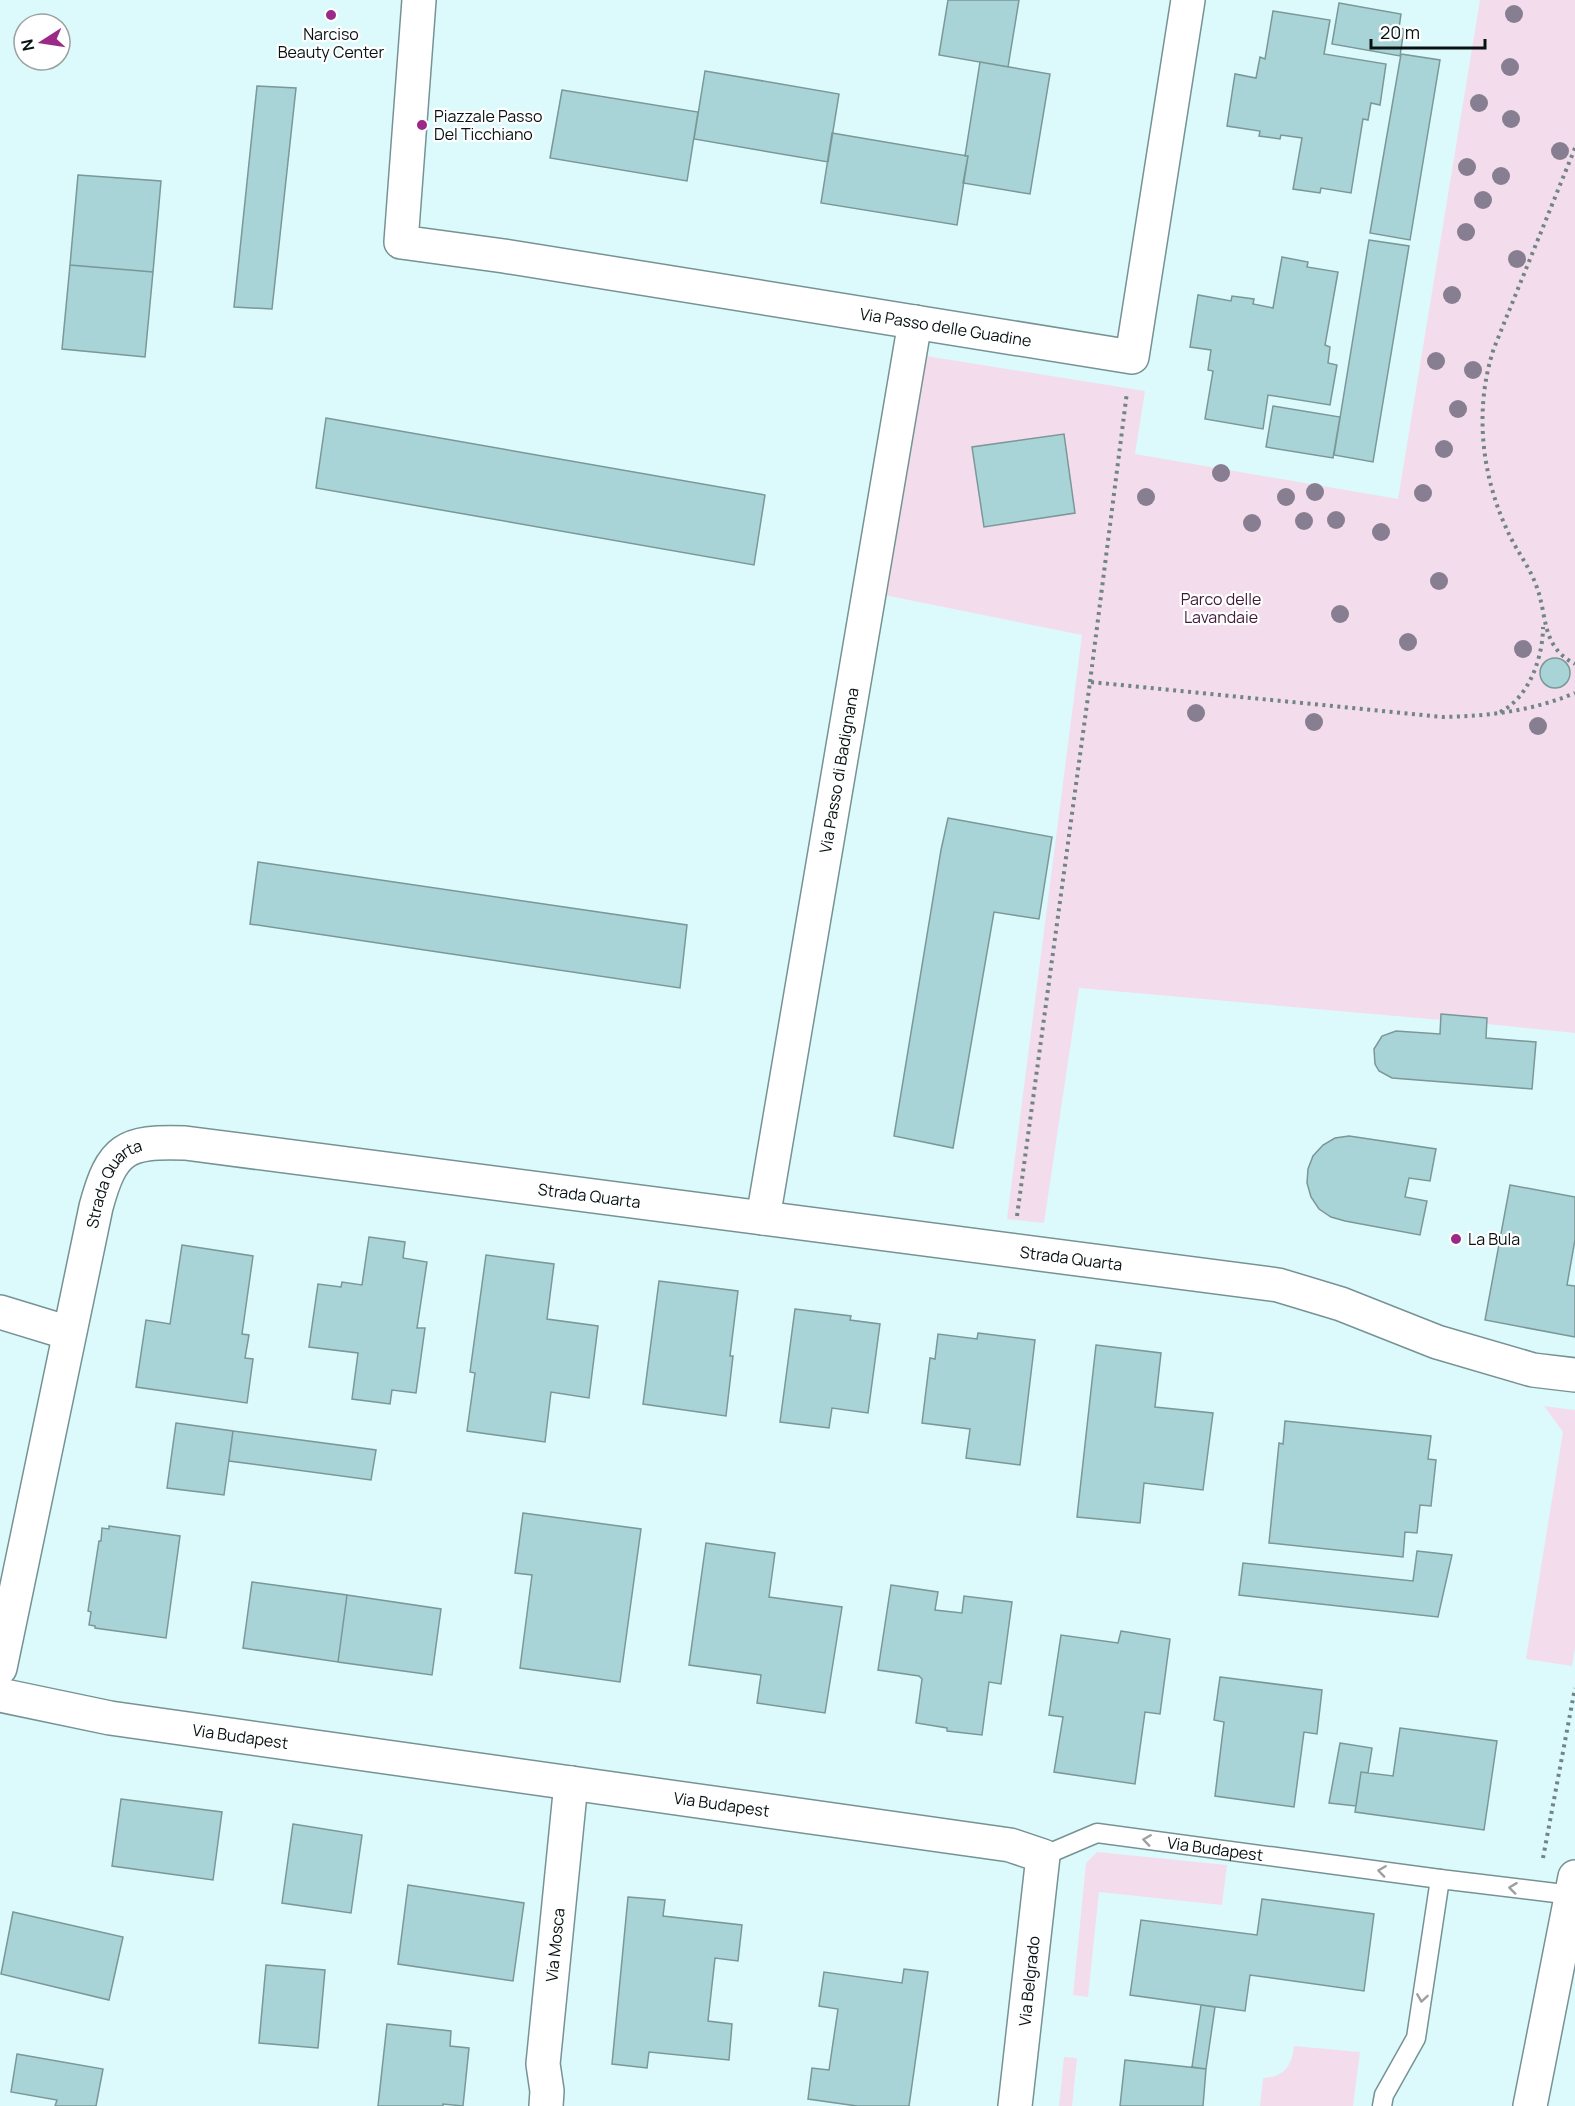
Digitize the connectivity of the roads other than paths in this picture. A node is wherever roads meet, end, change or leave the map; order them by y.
1 (420, 0) edge
2 (1188, 0) edge
3 (915, 322) junction
4 (763, 1218) junction
5 (0, 1312) edge
6 (69, 1333) junction
7 (1575, 1375) edge
8 (0, 1668) edge
9 (0, 1695) edge
10 (571, 1783) junction
11 (1043, 1856) junction
12 (1440, 1879) junction
13 (1573, 1886) edge
14 (546, 2104) edge
15 (1015, 2106) edge
16 (1382, 2106) edge
17 (1530, 2106) edge

1 - 3 street, Via Passo delle Guadine
2 - 3 street, Via Passo delle Guadine
3 - 4 street, Via Passo di Badignana
4 - 6 street, Strada Quarta
4 - 7 street, Strada Quarta
5 - 6 street
6 - 8 street, Strada Quarta
9 - 10 street, Via Budapest
10 - 11 street, Via Budapest
10 - 14 street, Via Mosca
12 -> 11 lane, Via Budapest
11 - 15 street, Via Belgrado
13 -> 12 lane, Via Budapest
12 -> 16 lane
13 - 17 street

